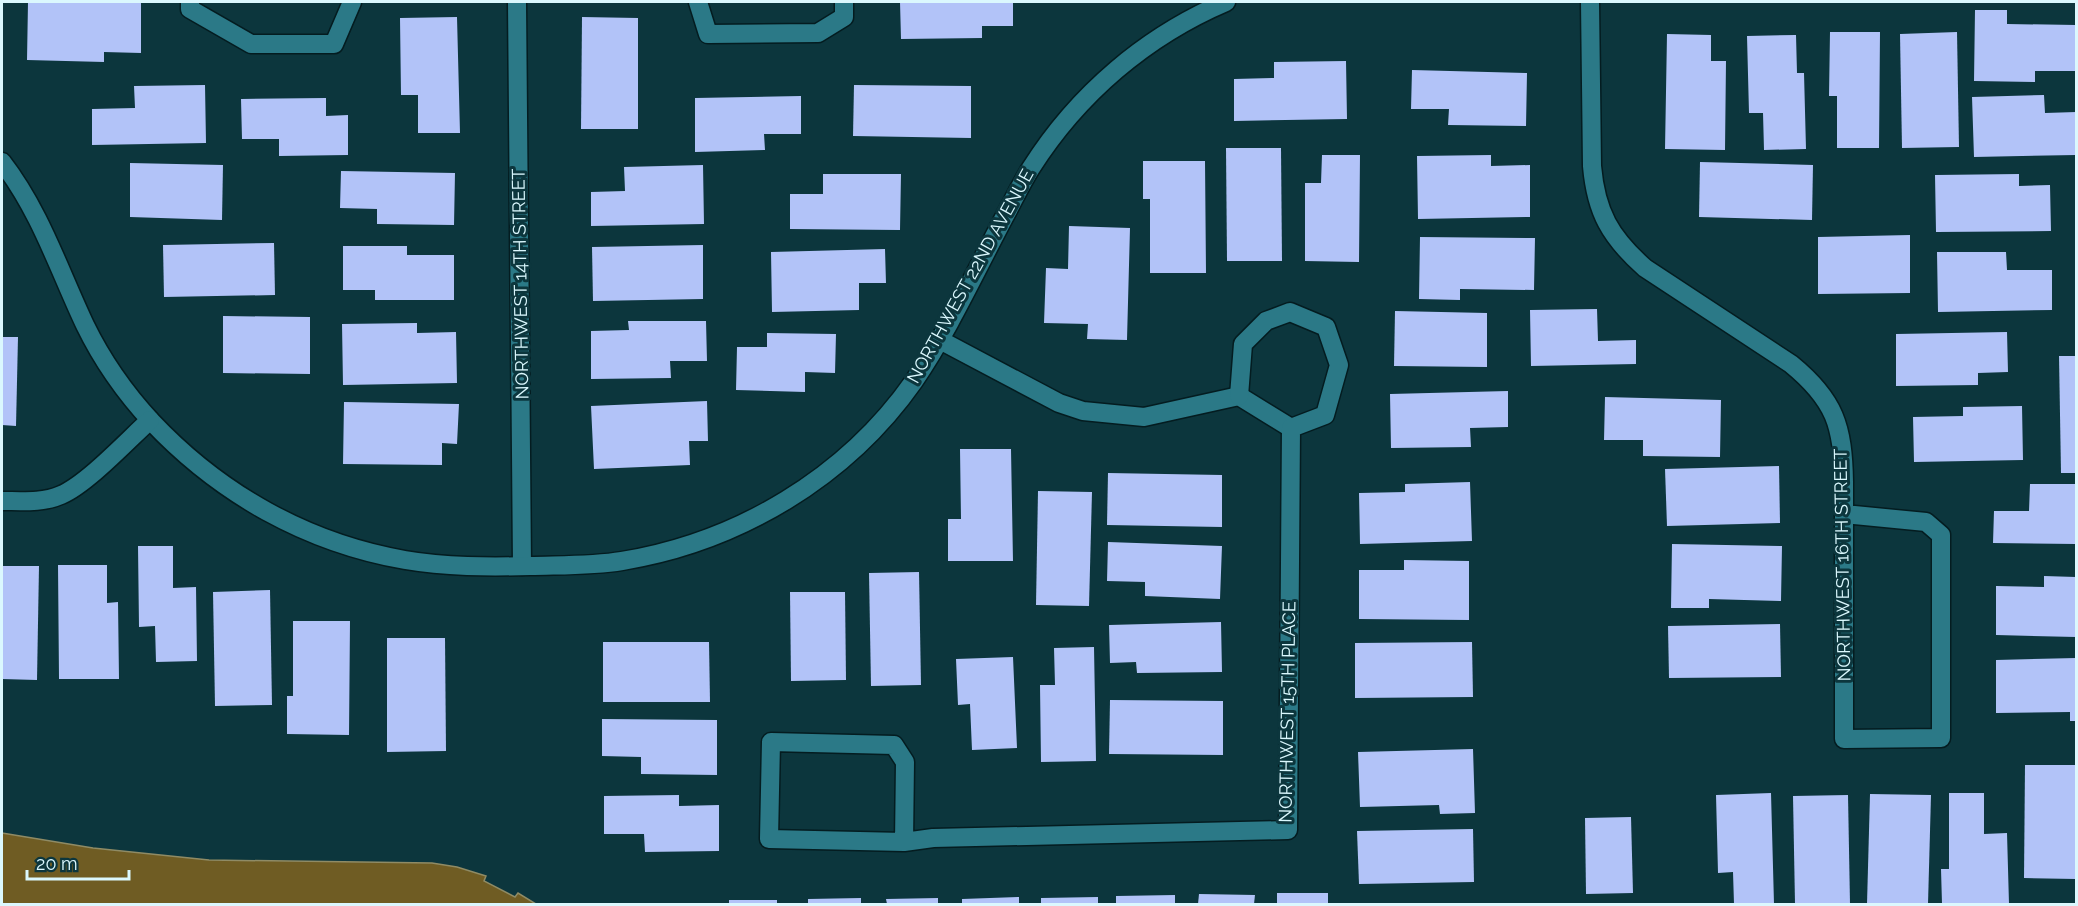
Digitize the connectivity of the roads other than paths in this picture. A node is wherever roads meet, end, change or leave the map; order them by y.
1 (190, 2) edge
2 (352, 2) edge
3 (517, 2) edge
4 (698, 2) edge
5 (844, 2) edge
6 (1226, 2) edge
7 (1590, 2) edge
8 (2, 162) edge
9 (939, 339) junction
10 (1239, 396) junction
11 (150, 420) junction
12 (1291, 428) junction
13 (2, 501) edge
14 (1844, 514) junction
15 (522, 566) junction
16 (904, 842) junction

1 - 2 street
3 - 15 street, NORTHWEST 14TH STREET
4 - 5 street
6 - 9 street, NORTHWEST 22ND AVENUE
7 - 14 street, NORTHWEST 16TH STREET
8 - 11 street, NORTHWEST 22ND AVENUE
9 - 10 street
9 - 15 street, NORTHWEST 22ND AVENUE
10 - 12 street
10 - 12 street
11 - 13 street
11 - 15 street, NORTHWEST 22ND AVENUE
12 - 16 street, NORTHWEST 15TH PLACE
14 - 14 street, NORTHWEST 16TH STREET
16 - 16 street, NORTHWEST 15TH PLACE

